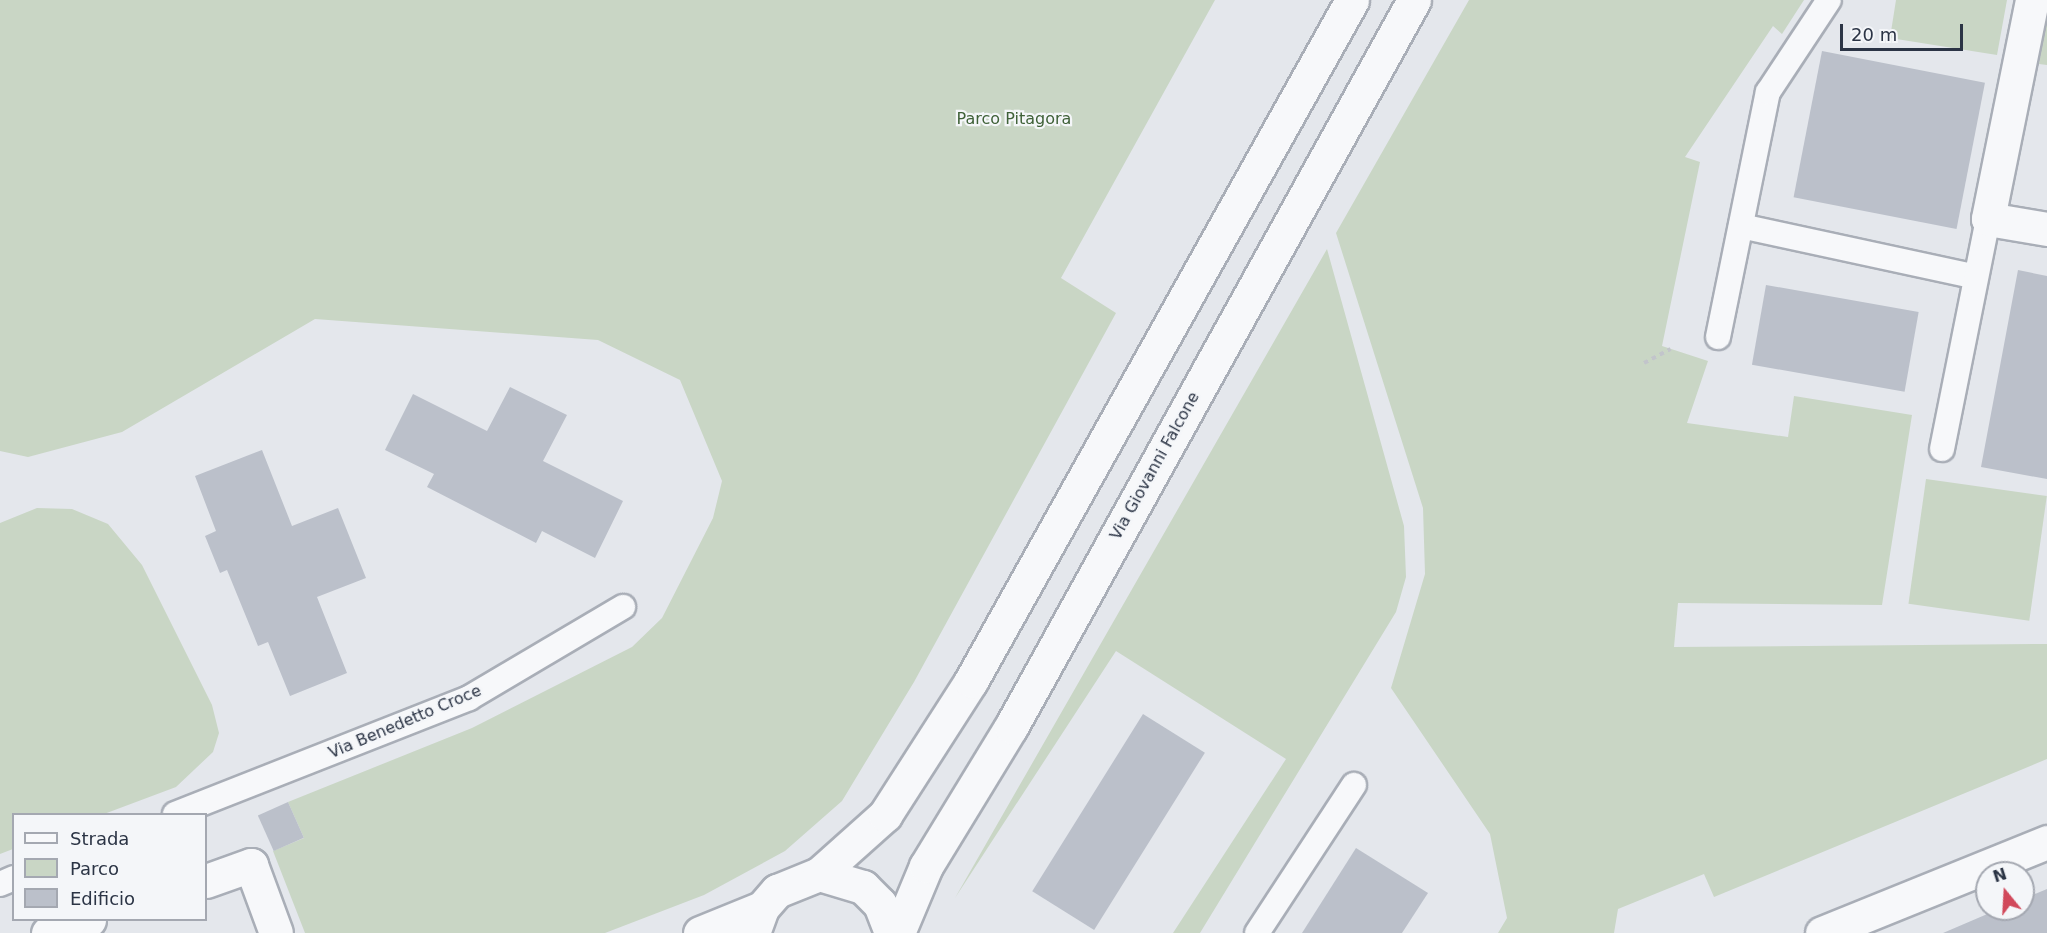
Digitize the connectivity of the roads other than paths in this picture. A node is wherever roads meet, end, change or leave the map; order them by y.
1 (1352, 0) edge
2 (1414, 0) edge
3 (1829, 0) edge
4 (2032, 0) edge
5 (1988, 219) junction
6 (1741, 226) junction
7 (2047, 229) edge
8 (1976, 277) junction
9 (1718, 337) dead end
10 (1942, 449) dead end
11 (623, 607) dead end
12 (1354, 785) dead end
13 (179, 813) edge
14 (2047, 842) edge
15 (819, 874) junction
16 (207, 880) edge
17 (86, 921) edge
18 (757, 921) edge
19 (48, 933) edge
20 (276, 933) edge
21 (700, 933) edge
22 (891, 933) edge
23 (898, 933) edge
24 (1257, 933) edge
25 (1822, 933) edge

1 - 15 street
2 - 23 street, Via Giovanni Falcone
3 - 6 lane
4 - 5 street
5 - 7 street
5 - 8 lane
6 - 8 lane
6 - 9 lane
8 - 10 lane
11 - 13 lane, Via Benedetto Croce
12 - 24 lane
14 - 25 street
15 - 18 street
15 - 22 street
16 - 20 street
17 - 19 street
18 - 21 street

